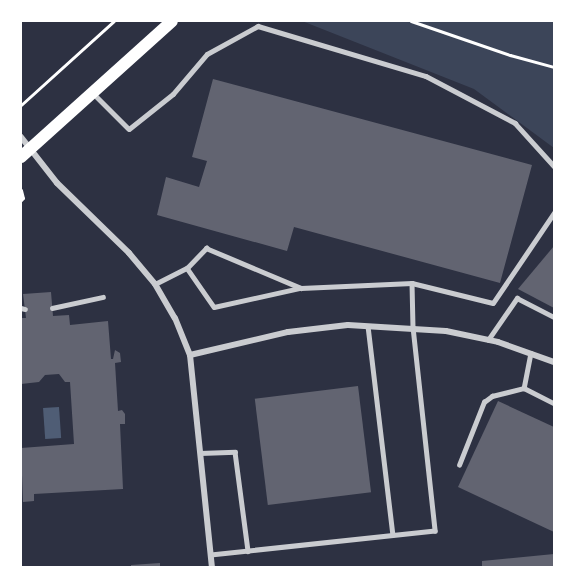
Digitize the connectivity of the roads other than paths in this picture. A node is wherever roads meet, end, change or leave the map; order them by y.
1 (172, 21) edge
2 (94, 94) junction
3 (21, 137) edge
4 (26, 153) edge
5 (554, 166) edge
6 (554, 213) edge
7 (187, 268) junction
8 (412, 283) junction
9 (155, 284) junction
10 (301, 288) junction
11 (103, 297) dead end
12 (52, 308) dead end
13 (554, 317) edge
14 (368, 326) junction
15 (413, 327) junction
16 (488, 340) junction
17 (531, 354) junction
18 (190, 355) junction
19 (554, 362) edge
20 (524, 387) junction
21 (554, 403) edge
22 (200, 453) junction
23 (459, 465) dead end
24 (393, 535) junction
25 (248, 551) junction
26 (211, 555) junction
27 (212, 567) edge

1 - 2 main road
2 - 4 main road
2 - 5 lane
3 - 4 street
4 - 9 street
6 - 8 lane
7 - 9 lane
7 - 10 lane
7 - 10 lane
8 - 10 lane
8 - 15 lane
9 - 18 street
11 - 12 lane
13 - 16 lane
14 - 15 street
14 - 18 street
14 - 24 lane
15 - 16 street
15 - 24 lane
16 - 17 street
17 - 19 street
17 - 20 lane
18 - 22 street
20 - 21 lane
20 - 23 lane
22 - 25 lane
22 - 26 street
24 - 25 lane
25 - 26 lane
26 - 27 street

